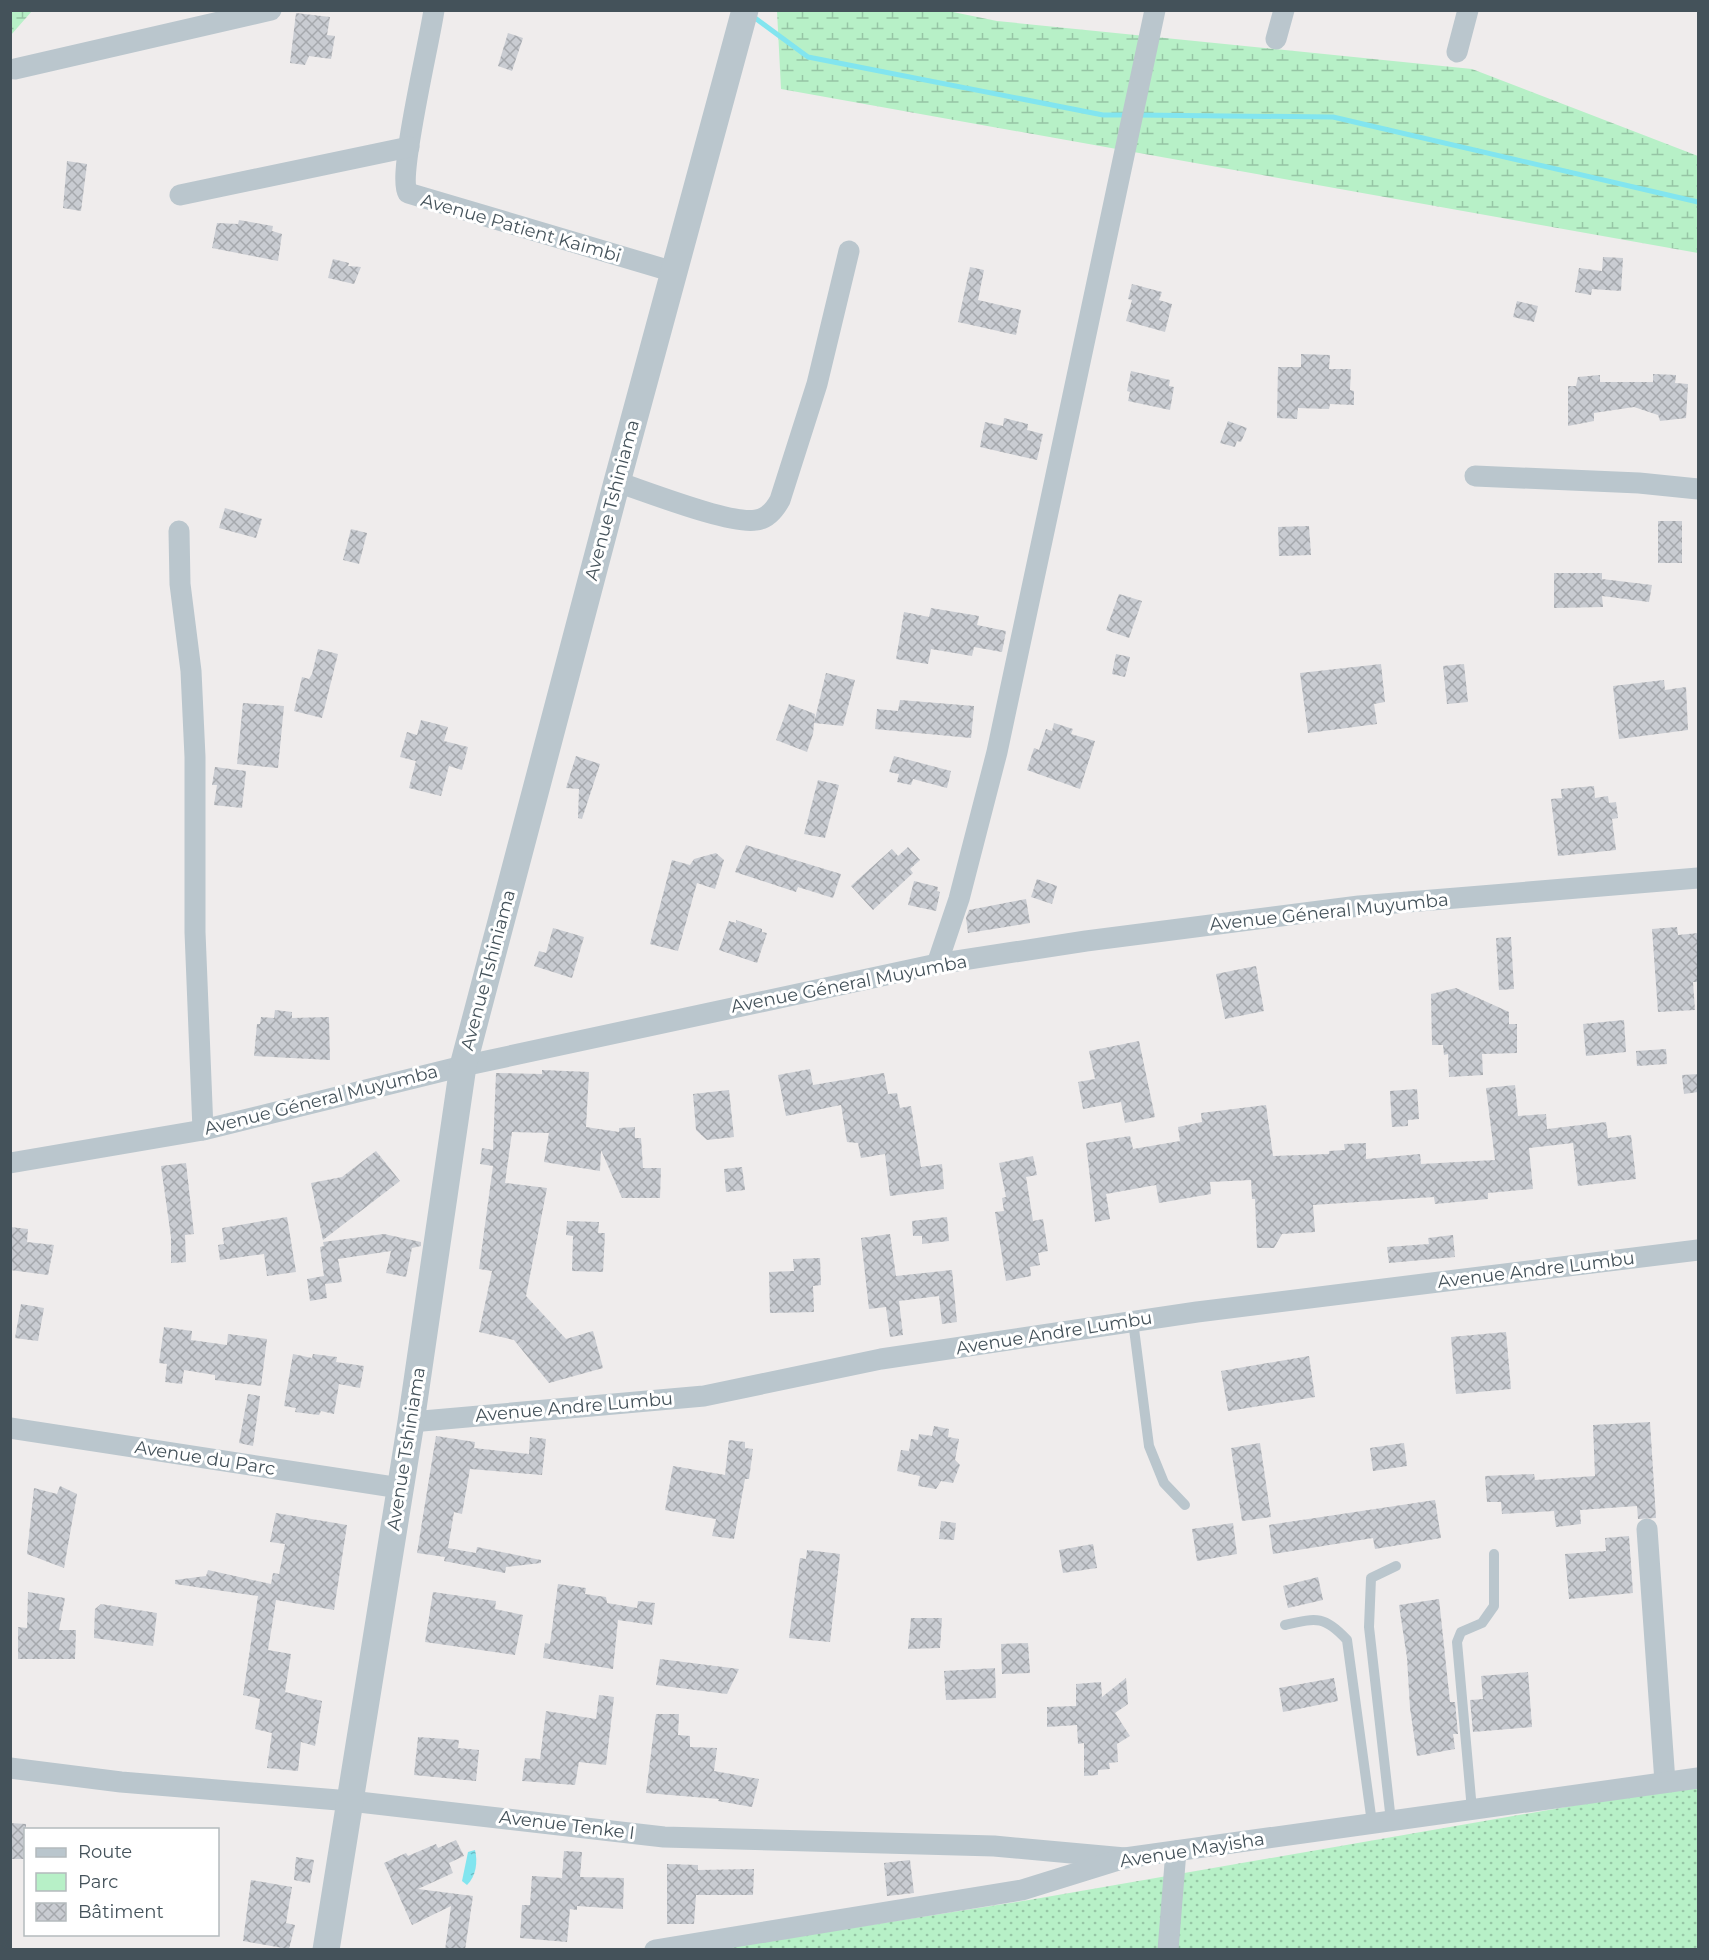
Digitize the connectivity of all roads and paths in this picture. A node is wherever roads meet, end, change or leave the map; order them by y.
1 (271, 10) edge
2 (434, 10) edge
3 (745, 10) edge
4 (1155, 10) edge
5 (1284, 10) edge
6 (1468, 10) edge
7 (1276, 39) dead end
8 (1457, 52) dead end
9 (15, 69) dead end
10 (409, 147) junction
11 (180, 195) dead end
12 (849, 251) dead end
13 (674, 272) junction
14 (1475, 476) dead end
15 (617, 482) junction
16 (1698, 489) edge
17 (179, 531) dead end
18 (1698, 878) edge
19 (937, 964) junction
20 (463, 1066) junction
21 (203, 1130) junction
22 (10, 1163) edge
23 (1698, 1250) edge
24 (1133, 1321) junction
25 (411, 1422) junction
26 (10, 1428) edge
27 (400, 1488) junction
28 (1185, 1505) dead end
29 (1647, 1529) dead end
30 (1494, 1554) dead end
31 (1396, 1566) dead end
32 (1285, 1625) dead end
33 (10, 1767) edge
34 (1698, 1778) edge
35 (1665, 1782) junction
36 (350, 1800) junction
37 (1472, 1810) junction
38 (1381, 1822) junction
39 (1176, 1851) junction
40 (1125, 1858) junction
41 (326, 1950) edge
42 (655, 1950) edge
43 (1168, 1950) edge

1 - 9 street
2 - 10 street, Avenue Patient Kaimbi
3 - 13 street, Avenue Tshiniama
4 - 19 street
5 - 7 street
6 - 8 street
10 - 11 street
10 - 13 street, Avenue Patient Kaimbi
12 - 15 street
13 - 15 street, Avenue Tshiniama
14 - 16 street
15 - 20 street, Avenue Tshiniama
17 - 21 street
18 - 19 street, Avenue Géneral Muyumba
19 - 20 street, Avenue Géneral Muyumba
20 - 21 street, Avenue Géneral Muyumba
20 - 25 street, Avenue Tshiniama
21 - 22 street, Avenue Géneral Muyumba
23 - 24 street, Avenue Andre Lumbu
24 - 25 street, Avenue Andre Lumbu
24 - 28 lane
25 - 27 street, Avenue Tshiniama
26 - 27 street, Avenue du Parc
27 - 36 street, Avenue Tshiniama
29 - 35 street
30 - 37 lane
31 - 38 lane
32 - 38 lane
33 - 36 street, Avenue Tenke I
34 - 35 street, Avenue Mayisha
35 - 37 street, Avenue Mayisha
36 - 40 street, Avenue Tenke I
36 - 41 street, Avenue Tshiniama
37 - 38 street, Avenue Mayisha
38 - 39 street, Avenue Mayisha
39 - 40 street, Avenue Mayisha
39 - 43 street
40 - 42 street, Avenue Mayisha

